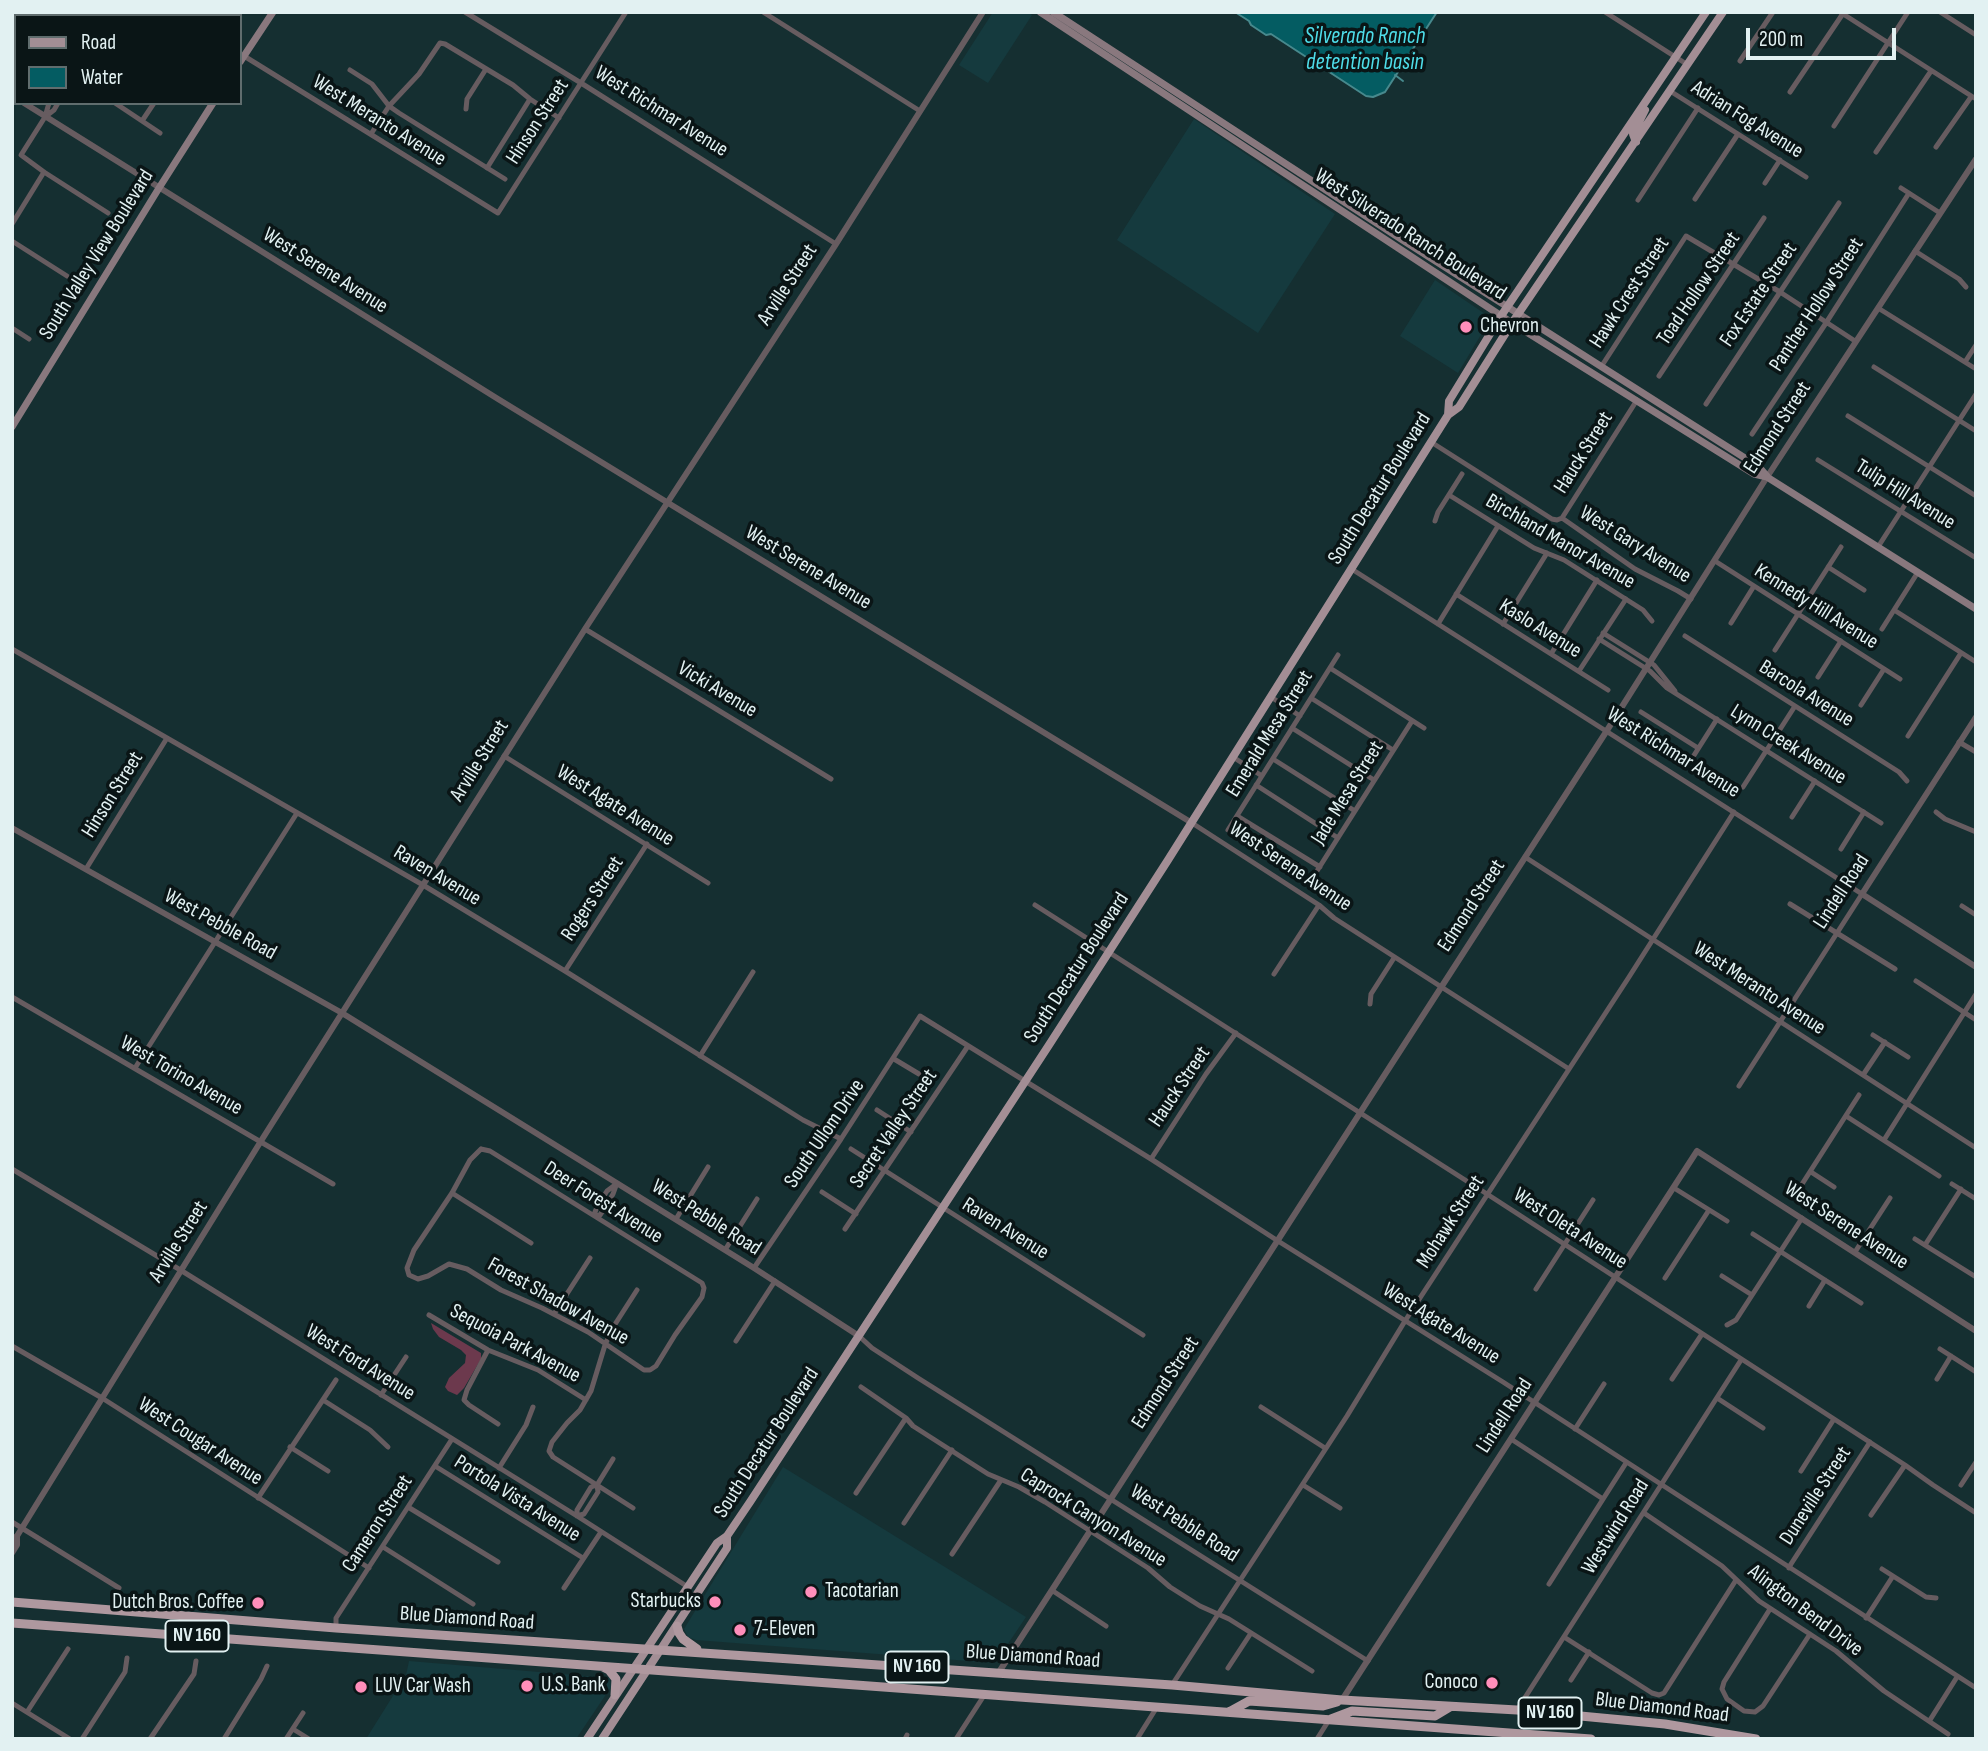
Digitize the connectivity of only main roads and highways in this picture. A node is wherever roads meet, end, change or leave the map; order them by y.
1 (273, 12) edge
2 (1040, 12) edge
3 (1053, 12) edge
4 (1706, 12) edge
5 (1723, 12) edge
6 (242, 59) edge
7 (1652, 94) junction
8 (212, 105) edge
9 (1636, 142) junction
10 (1507, 307) junction
11 (1518, 314) junction
12 (1501, 316) junction
13 (1512, 323) junction
14 (1448, 415) junction
15 (12, 427) edge
16 (1767, 477) junction
17 (1976, 609) edge
18 (727, 1536) junction
19 (12, 1602) edge
20 (12, 1623) edge
21 (677, 1626) junction
22 (647, 1648) junction
23 (662, 1649) junction
24 (702, 1652) junction
25 (598, 1665) junction
26 (634, 1667) junction
27 (649, 1669) junction
28 (615, 1695) junction
29 (1342, 1700) junction
30 (1452, 1706) junction
31 (1227, 1712) junction
32 (1329, 1720) junction
33 (587, 1739) edge
34 (602, 1739) edge
35 (1591, 1739) edge
36 (1756, 1739) edge

1 - 6 main road
2 - 12 main road, West Silverado Ranch Boulevard
3 - 10 main road, West Silverado Ranch Boulevard
4 - 7 main road, South Decatur Boulevard
5 - 9 main road, South Decatur Boulevard
7 - 9 main road
7 - 10 main road, South Decatur Boulevard
8 - 15 main road, South Valley View Boulevard
9 - 11 main road, South Decatur Boulevard
10 - 11 main road, West Silverado Ranch Boulevard
10 - 12 main road, South Decatur Boulevard
11 - 13 main road, South Decatur Boulevard
11 - 16 main road, West Silverado Ranch Boulevard
12 - 13 main road, West Silverado Ranch Boulevard
12 - 14 main road, South Decatur Boulevard
13 - 14 main road, South Decatur Boulevard
13 - 16 main road, West Silverado Ranch Boulevard
14 - 18 main road, South Decatur Boulevard
16 - 17 main road, West Silverado Ranch Boulevard
18 - 21 main road, South Decatur Boulevard
18 - 22 main road, South Decatur Boulevard
19 - 22 highway, Blue Diamond Road / NV 160
20 - 25 highway, Blue Diamond Road / NV 160
21 - 23 main road, South Decatur Boulevard
21 - 24 highway
22 - 23 highway, Blue Diamond Road / NV 160
22 - 26 main road, South Decatur Boulevard
23 - 24 highway, Blue Diamond Road / NV 160
23 - 27 main road, South Decatur Boulevard
24 - 29 highway, Blue Diamond Road / NV 160
25 - 26 highway, Blue Diamond Road / NV 160
25 - 28 highway
26 - 27 highway, Blue Diamond Road / NV 160
26 - 28 main road, South Decatur Boulevard
27 - 31 highway, Blue Diamond Road / NV 160
27 - 34 main road, South Decatur Boulevard
28 - 33 main road, South Decatur Boulevard
29 - 30 highway, Blue Diamond Road / NV 160
29 - 31 highway
30 - 32 highway
30 - 36 highway, Blue Diamond Road / NV 160
31 - 32 highway, Blue Diamond Road / NV 160
32 - 35 highway, Blue Diamond Road / NV 160

